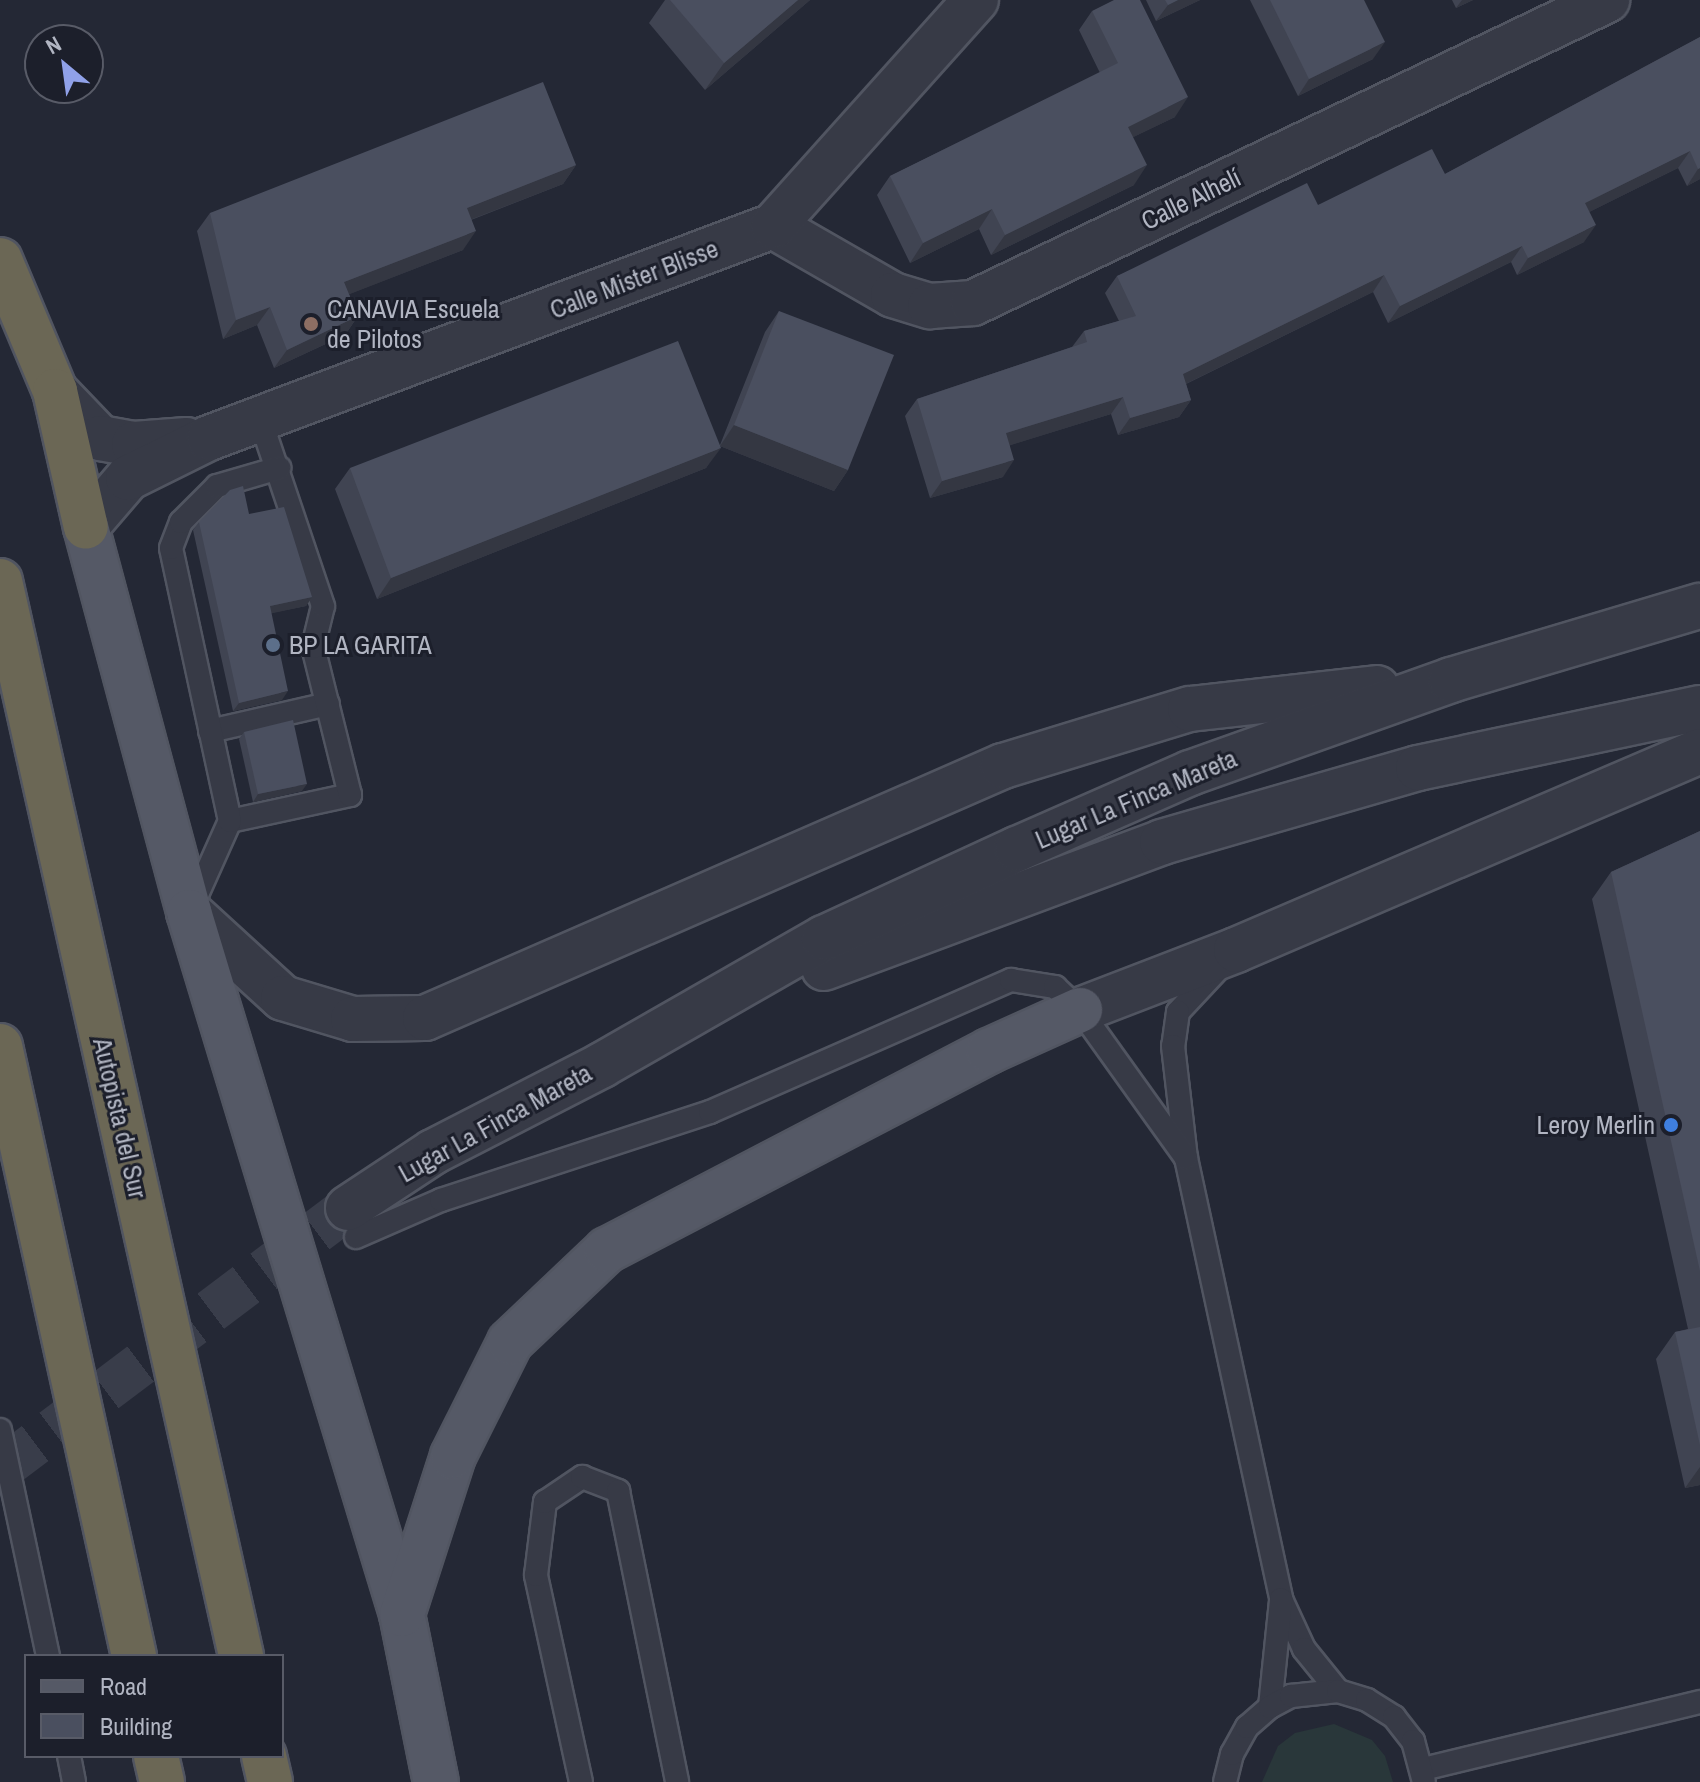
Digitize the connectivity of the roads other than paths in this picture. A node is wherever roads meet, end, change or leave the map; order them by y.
1 (976, 0) edge
2 (1607, 0) edge
3 (773, 226) junction
4 (0, 260) edge
5 (55, 391) junction
6 (260, 419) junction
7 (209, 438) junction
8 (279, 468) junction
9 (86, 527) junction
10 (0, 581) edge
11 (1700, 606) edge
12 (1451, 680) junction
13 (328, 704) junction
14 (1700, 708) edge
15 (210, 731) junction
16 (1700, 751) edge
17 (230, 821) junction
18 (189, 912) junction
19 (1236, 950) junction
20 (1080, 1010) junction
21 (0, 1046) edge
22 (602, 1065) junction
23 (1186, 1158) junction
24 (352, 1222) joint
25 (0, 1430) edge
26 (1281, 1599) junction
27 (402, 1614) junction
28 (48, 1654) edge
29 (134, 1654) edge
30 (241, 1654) edge
31 (1338, 1691) junction
32 (1700, 1702) edge
33 (1270, 1707) junction
34 (69, 1758) edge
35 (156, 1758) edge
36 (264, 1758) edge
37 (1424, 1776) edge
38 (74, 1782) edge
39 (161, 1782) edge
40 (270, 1782) edge
41 (436, 1782) edge
42 (581, 1782) edge
43 (677, 1782) edge
44 (1225, 1782) edge

1 - 3 street, Calle Mister Blisse
2 - 3 street, Calle Alhelí
3 - 6 street, Calle Mister Blisse
4 - 5 highway
5 - 7 street, Calle Mister Blisse
5 - 9 highway
6 - 7 street, Calle Mister Blisse
6 - 8 lane
7 - 9 street, Calle Mister Blisse
8 - 13 lane
8 - 15 lane
9 - 18 main road
10 - 30 highway, Autopista del Sur
11 - 12 street, Lugar La Finca Mareta
12 - 18 street
12 - 22 street, Lugar La Finca Mareta
13 - 15 lane
13 - 17 lane
14 - 22 street, Lugar La Finca Mareta
15 - 17 lane
16 - 19 street
17 - 18 lane
18 - 27 main road
19 - 20 street
19 - 23 lane
20 - 23 lane
20 - 24 lane
20 - 27 main road
21 - 29 highway
22 - 24 street, Lugar La Finca Mareta
23 - 26 lane
25 - 28 lane
26 - 31 lane
26 - 33 lane
27 - 41 main road
31 - 33 lane
31 - 37 lane
32 - 37 lane
33 - 44 lane
34 - 38 lane
35 - 39 highway
36 - 40 highway
42 - 43 lane

